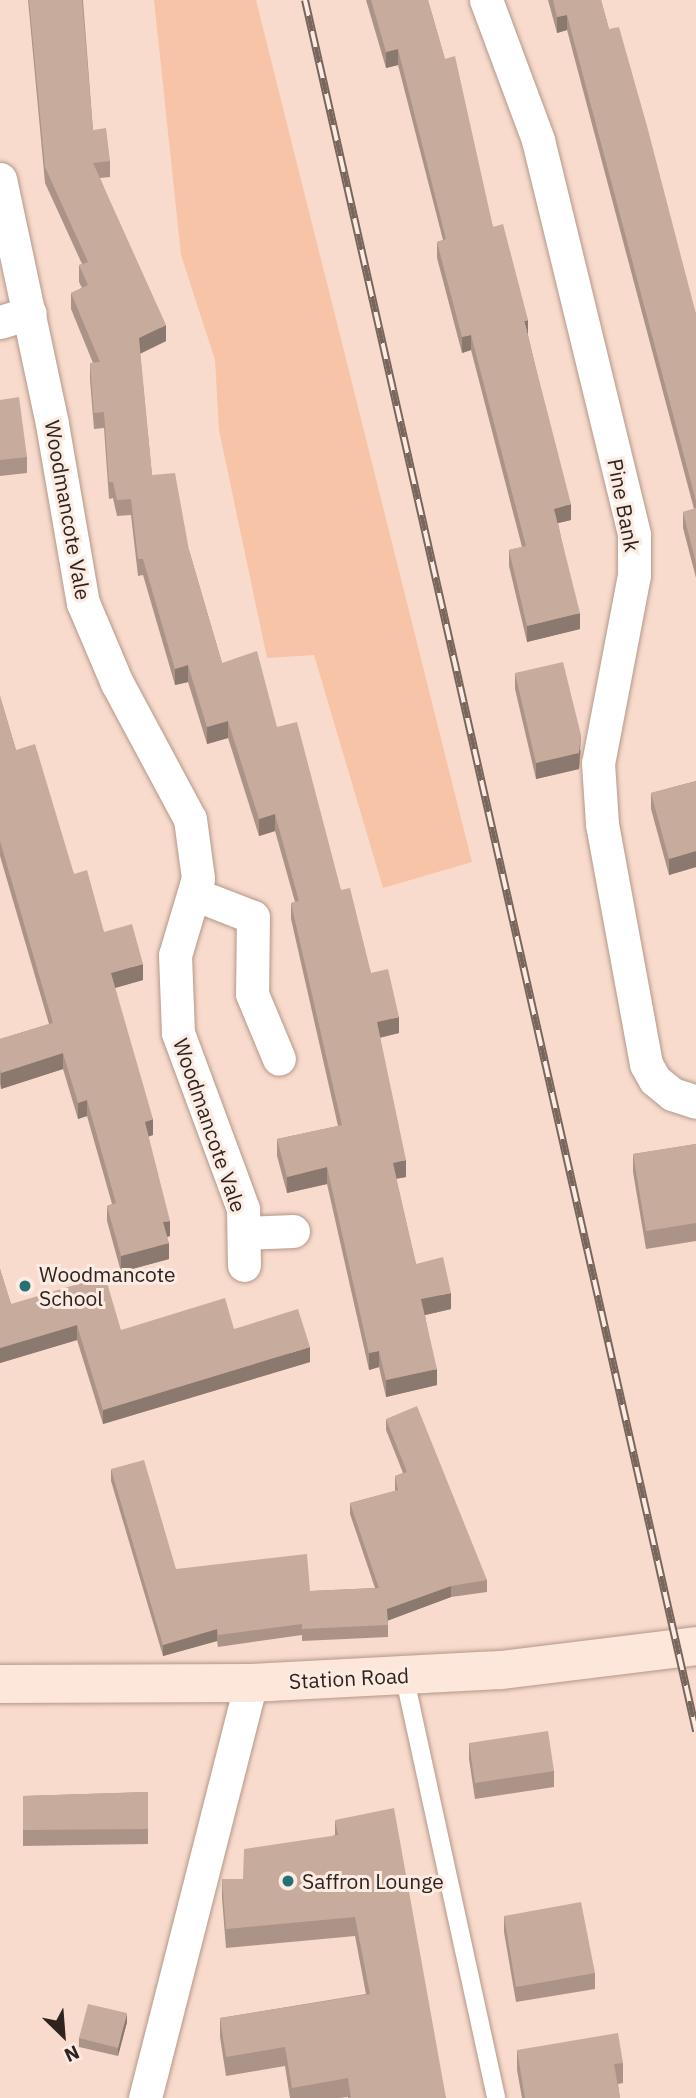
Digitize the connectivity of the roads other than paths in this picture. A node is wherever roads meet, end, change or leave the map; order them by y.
1 (486, 0) edge
2 (0, 179) edge
3 (15, 318) edge
4 (194, 894) junction
5 (279, 1059) dead end
6 (684, 1098) edge
7 (293, 1231) dead end
8 (696, 1646) edge
9 (404, 1675) junction
10 (251, 1683) junction
11 (0, 1684) edge
12 (145, 2098) edge
13 (496, 2098) edge

1 - 6 street, Pine Bank
2 - 3 street, Woodmancote Vale
3 - 4 street, Woodmancote Vale
4 - 5 street
4 - 7 street, Woodmancote Vale
8 - 9 street, Station Road
9 - 10 street, Station Road
9 - 13 lane
10 - 11 street, Station Road
10 - 12 street

